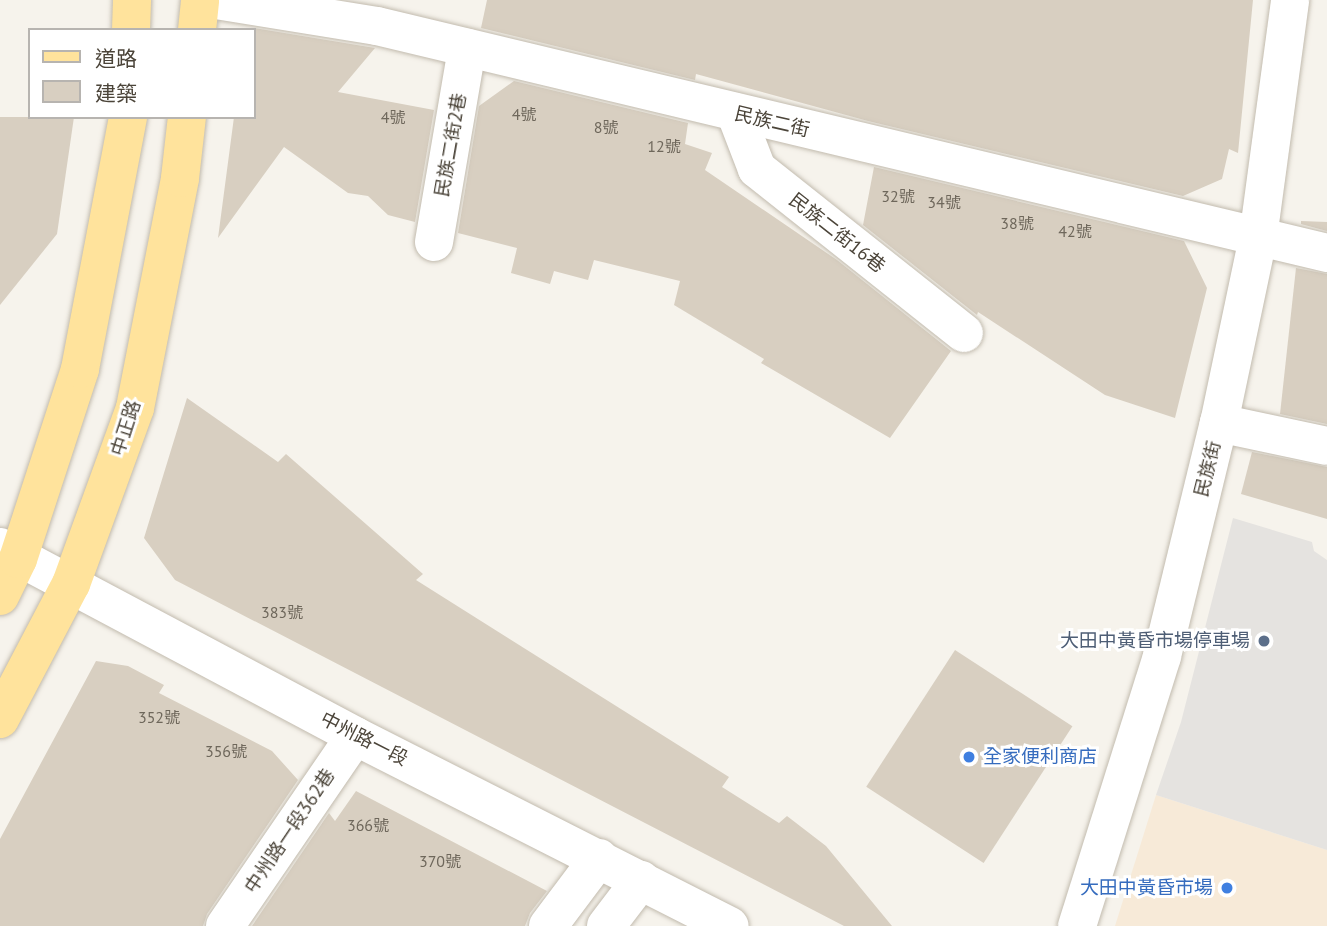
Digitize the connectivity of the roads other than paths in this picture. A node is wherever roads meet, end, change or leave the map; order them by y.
1 (132, 0) edge
2 (200, 0) edge
3 (216, 0) edge
4 (1290, 0) edge
5 (387, 13) edge
6 (131, 28) edge
7 (197, 28) edge
8 (467, 48) junction
9 (735, 113) junction
10 (128, 119) edge
11 (187, 119) edge
12 (1258, 238) junction
13 (434, 242) dead end
14 (1327, 253) edge
15 (964, 333) dead end
16 (1219, 423) junction
17 (1327, 446) edge
18 (9, 553) edge
19 (71, 584) junction
20 (0, 596) edge
21 (0, 719) edge
22 (355, 736) junction
23 (599, 858) junction
24 (641, 880) junction
25 (225, 926) edge
26 (548, 926) edge
27 (606, 926) edge
28 (730, 926) edge
29 (1077, 926) edge

1 - 6 main road
2 - 7 main road
3 - 5 street, 民族二街
4 - 12 street, 民族街
5 - 8 street, 民族二街
8 - 9 street, 民族二街
8 - 13 street, 民族二街2巷
9 - 12 street, 民族二街
9 - 15 street, 民族二街16巷
10 - 18 main road
11 - 19 main road, 中正路
12 - 14 street, 民族二街
12 - 16 street, 民族街
16 - 17 street
16 - 29 street, 民族街
18 - 19 street, 中州路一段
18 - 20 main road
19 - 21 main road, 中正路
19 - 22 street, 中州路一段
22 - 23 street, 中州路一段
22 - 25 street, 中州路一段362巷
23 - 24 street, 中州路一段
23 - 26 street
24 - 27 street
24 - 28 street, 中州路一段

